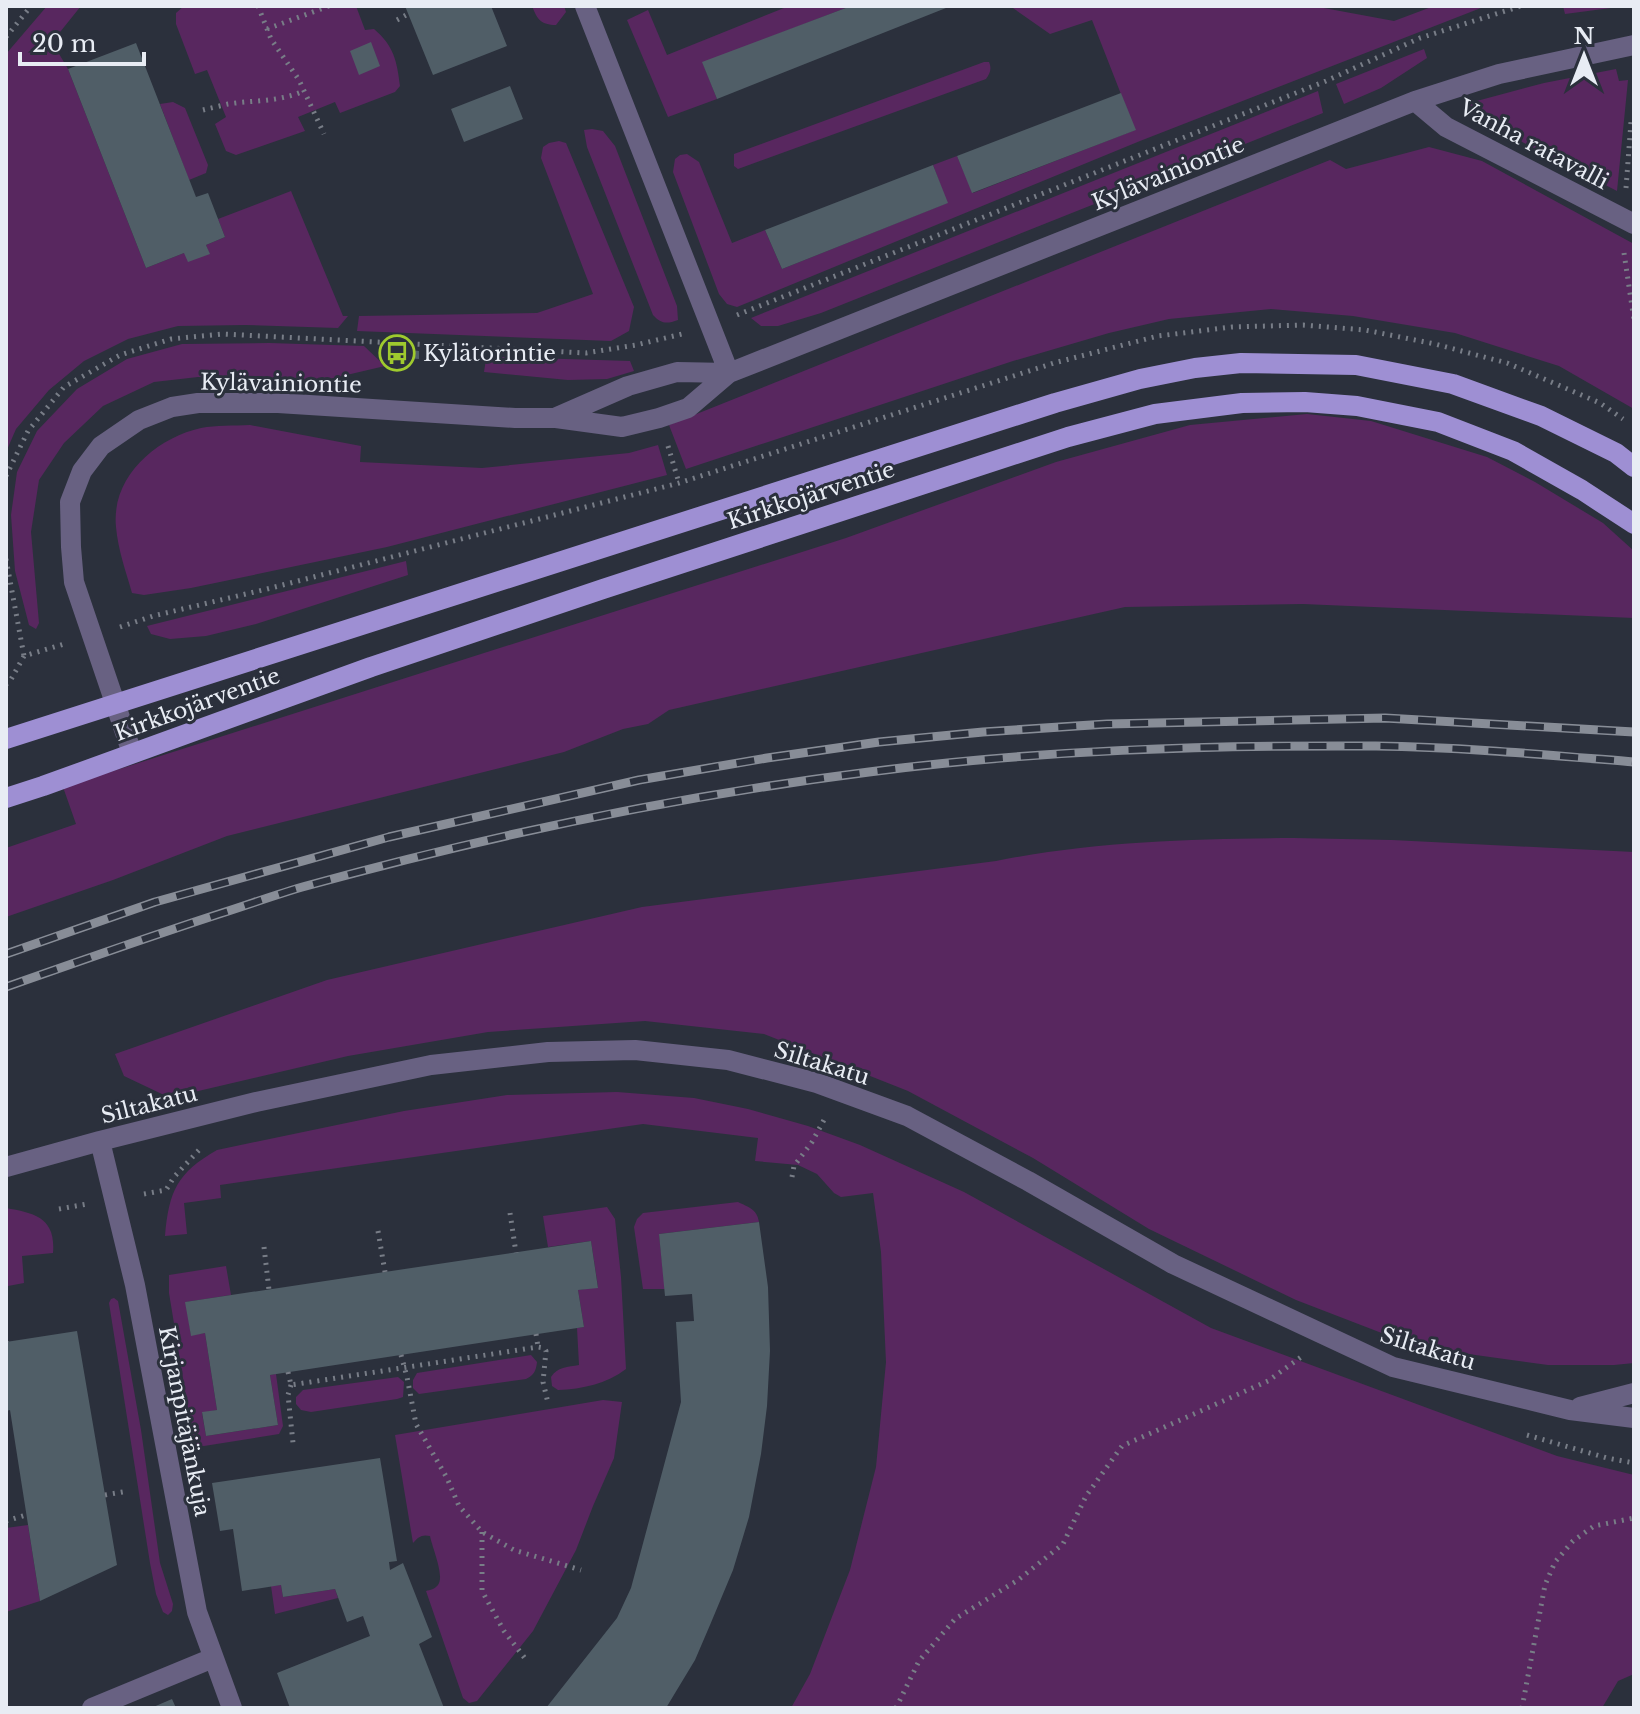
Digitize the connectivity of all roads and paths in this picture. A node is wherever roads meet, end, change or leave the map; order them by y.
1 (31, 6) edge
2 (258, 6) edge
3 (329, 6) edge
4 (585, 6) edge
5 (1521, 6) edge
6 (408, 14) dead end
7 (397, 20) dead end
8 (267, 29) junction
9 (6, 37) edge
10 (1634, 45) edge
11 (304, 91) junction
12 (1415, 101) junction
13 (203, 110) dead end
14 (1631, 122) dead end
15 (324, 134) dead end
16 (1626, 189) dead end
17 (1634, 224) edge
18 (1624, 251) dead end
19 (1634, 320) edge
20 (710, 326) junction
21 (729, 373) junction
22 (556, 418) junction
23 (665, 438) dead end
24 (1634, 467) edge
25 (6, 476) edge
26 (679, 483) dead end
27 (1634, 524) edge
28 (6, 559) edge
29 (24, 656) dead end
30 (115, 703) junction
31 (6, 739) edge
32 (132, 753) junction
33 (6, 798) edge
34 (812, 1113) dead end
35 (100, 1141) junction
36 (212, 1147) dead end
37 (6, 1167) edge
38 (792, 1177) dead end
39 (166, 1190) dead end
40 (510, 1213) dead end
41 (378, 1231) dead end
42 (264, 1247) dead end
43 (516, 1253) dead end
44 (385, 1272) dead end
45 (269, 1290) dead end
46 (536, 1334) dead end
47 (538, 1347) junction
48 (1289, 1349) dead end
49 (401, 1355) dead end
50 (403, 1367) junction
51 (288, 1372) dead end
52 (291, 1385) junction
53 (1634, 1393) edge
54 (548, 1403) dead end
55 (1570, 1410) junction
56 (1634, 1418) edge
57 (1516, 1431) dead end
58 (293, 1443) dead end
59 (1634, 1463) edge
60 (128, 1491) dead end
61 (105, 1495) dead end
62 (26, 1515) dead end
63 (1634, 1518) edge
64 (6, 1521) edge
65 (482, 1532) junction
66 (581, 1570) dead end
67 (213, 1658) junction
68 (527, 1661) dead end
69 (92, 1708) edge
70 (232, 1708) edge
71 (896, 1708) edge
72 (1522, 1708) edge

1 - 9 path
2 - 8 path
3 - 8 path
4 - 20 street
5 - 20 path
6 - 7 path
8 - 11 path
10 - 12 street, Kylävainiontie
11 - 13 path
11 - 15 path
12 - 17 street, Vanha ratavalli
12 - 21 street, Kylävainiontie
14 - 16 path
18 - 19 path
20 - 21 street
20 - 25 path
21 - 22 street, Kylävainiontie
21 - 22 street, Kylävainiontie
22 - 30 street, Kylävainiontie
23 - 26 path
24 - 30 main road, Kirkkojärventie
27 - 32 main road, Kirkkojärventie
28 - 29 path
30 - 31 main road, Kirkkojärventie
30 - 32 street, Kylävainiontie
32 - 33 main road, Kirkkojärventie
34 - 38 path
35 - 37 street, Siltakatu
35 - 55 street, Siltakatu
35 - 67 street, Kirjanpitäjänkuja
36 - 39 path
40 - 43 path
41 - 44 path
42 - 45 path
46 - 47 path
47 - 50 path
47 - 54 path
48 - 71 path
49 - 50 path
50 - 52 path
50 - 65 path
51 - 52 path
52 - 58 path
53 - 55 street, Siltakatu
55 - 56 street, Siltakatu
57 - 59 path
60 - 61 path
62 - 64 path
63 - 72 path
65 - 66 path
65 - 68 path
67 - 69 street
67 - 70 street, Kirjanpitäjänkuja

